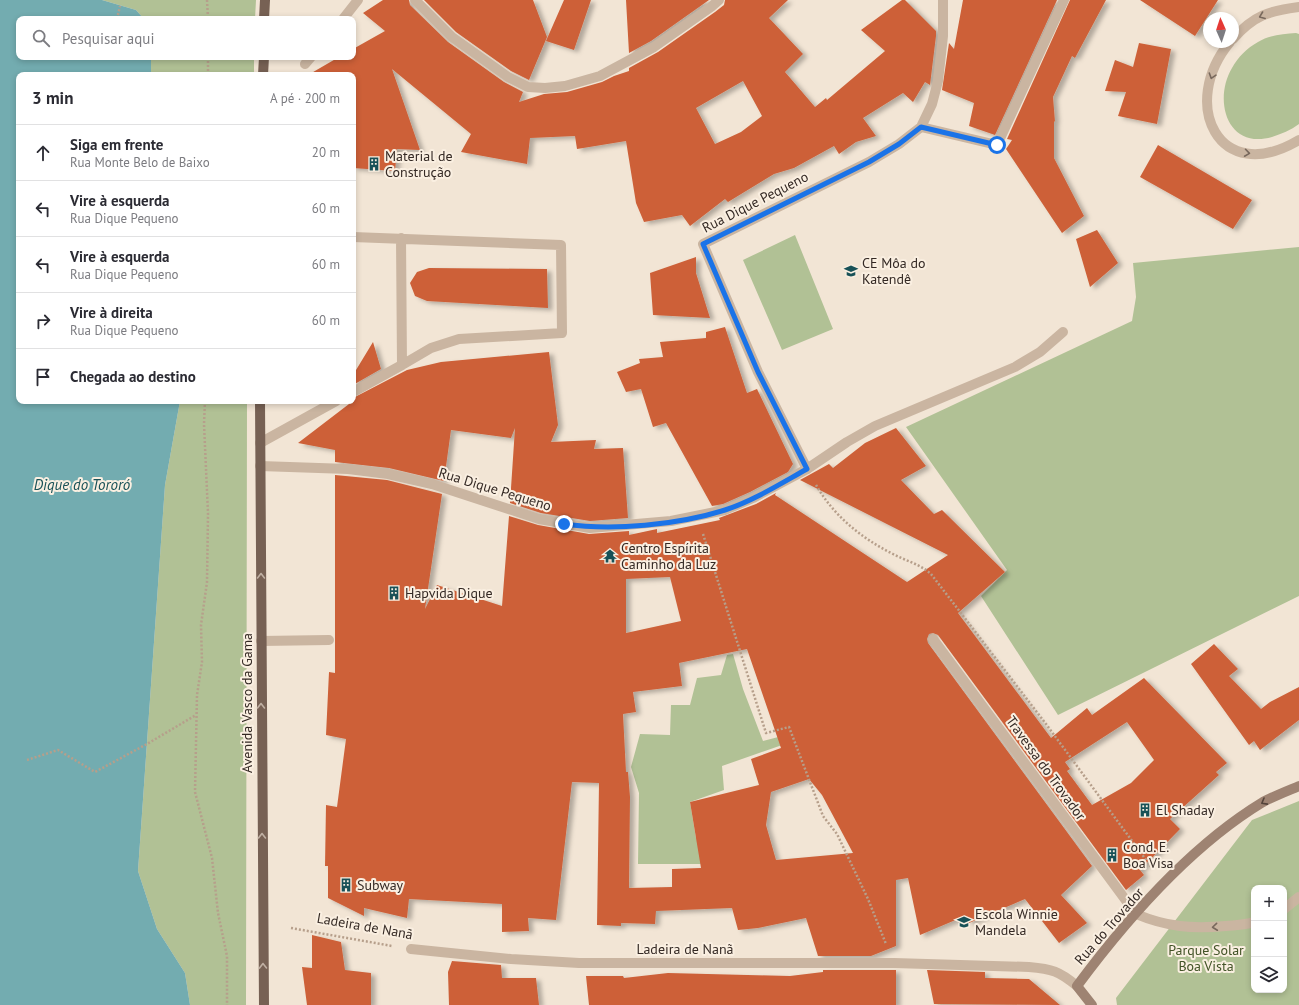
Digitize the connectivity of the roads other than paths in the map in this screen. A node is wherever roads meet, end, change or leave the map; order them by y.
1 (265, 0) edge
2 (358, 0) edge
3 (415, 0) edge
4 (719, 0) edge
5 (943, 0) edge
6 (1064, 0) edge
7 (1299, 7) edge
8 (264, 16) edge
9 (345, 16) edge
10 (1239, 33) edge
11 (1225, 48) edge
12 (264, 60) edge
13 (263, 72) edge
14 (921, 127) junction
15 (1299, 140) edge
16 (356, 236) edge
17 (401, 238) junction
18 (1063, 332) dead end
19 (402, 365) junction
20 (356, 390) edge
21 (260, 404) edge
22 (330, 404) edge
23 (260, 442) junction
24 (260, 466) junction
25 (807, 469) junction
26 (933, 639) dead end
27 (329, 640) dead end
28 (261, 641) junction
29 (1299, 786) edge
30 (1299, 897) edge
31 (1287, 907) edge
32 (1136, 914) junction
33 (1251, 922) edge
34 (411, 949) road end
35 (1076, 986) junction
36 (264, 1005) edge
37 (1092, 1005) edge

1 - 8 main road
2 - 9 street
3 - 4 street
5 - 14 street, Rua Dique Pequeno
6 - 14 street
7 -> 10 street
11 -> 15 street
12 - 13 main road
14 - 25 street, Rua Dique Pequeno
16 - 17 street
17 - 19 street
17 - 19 street
18 - 25 street, Rua Dique Pequeno
19 - 20 street
21 - 23 main road, Avenida Vasco da Gama
22 - 23 street
23 - 24 main road, Avenida Vasco da Gama
24 - 25 street, Rua Dique Pequeno
28 -> 24 main road, Avenida Vasco da Gama
26 - 32 street, Travessa do Trovador
27 - 28 street
36 -> 28 main road, Avenida Vasco da Gama
29 -> 32 street, Rua do Trovador
30 - 31 street
33 -> 32 street
32 - 35 street, Rua do Trovador
34 - 35 street, Ladeira de Nanã
35 - 37 street, Rua do Trovador

